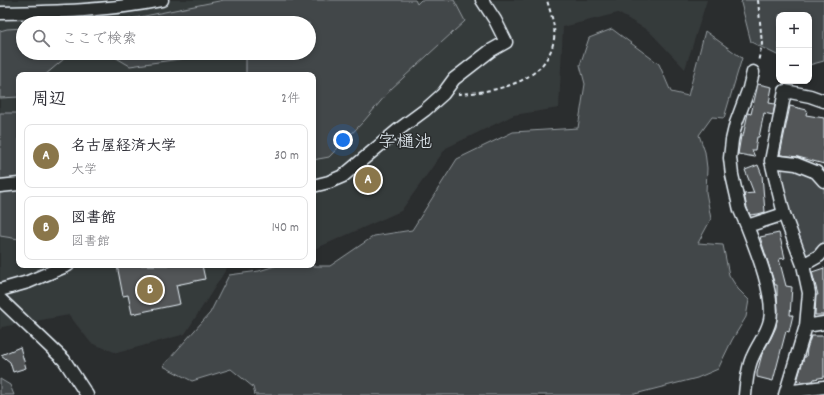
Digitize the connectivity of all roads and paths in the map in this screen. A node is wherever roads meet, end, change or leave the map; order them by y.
1 (162, 0) edge
2 (482, 0) edge
3 (547, 0) edge
4 (758, 0) edge
5 (0, 13) edge
6 (753, 72) joint
7 (443, 94) junction
8 (824, 102) edge
9 (771, 162) junction
10 (824, 181) edge
11 (16, 184) edge
12 (316, 185) edge
13 (0, 186) edge
14 (784, 214) junction
15 (747, 226) junction
16 (824, 250) edge
17 (803, 265) junction
18 (61, 268) edge
19 (0, 290) edge
20 (0, 299) edge
21 (824, 323) edge
22 (806, 326) junction
23 (824, 387) edge
24 (786, 394) edge
25 (87, 395) edge
26 (745, 395) edge

1 - 5 street
2 - 7 street
3 - 7 path
4 - 6 path
6 - 15 street
7 - 12 street
8 - 9 street
9 - 10 street
9 - 14 street
11 - 13 street
14 - 15 street
14 - 17 street
15 - 26 street
16 - 17 street
17 - 22 street
18 - 19 street
20 - 25 street
21 - 22 street
22 - 24 street
23 - 24 street

